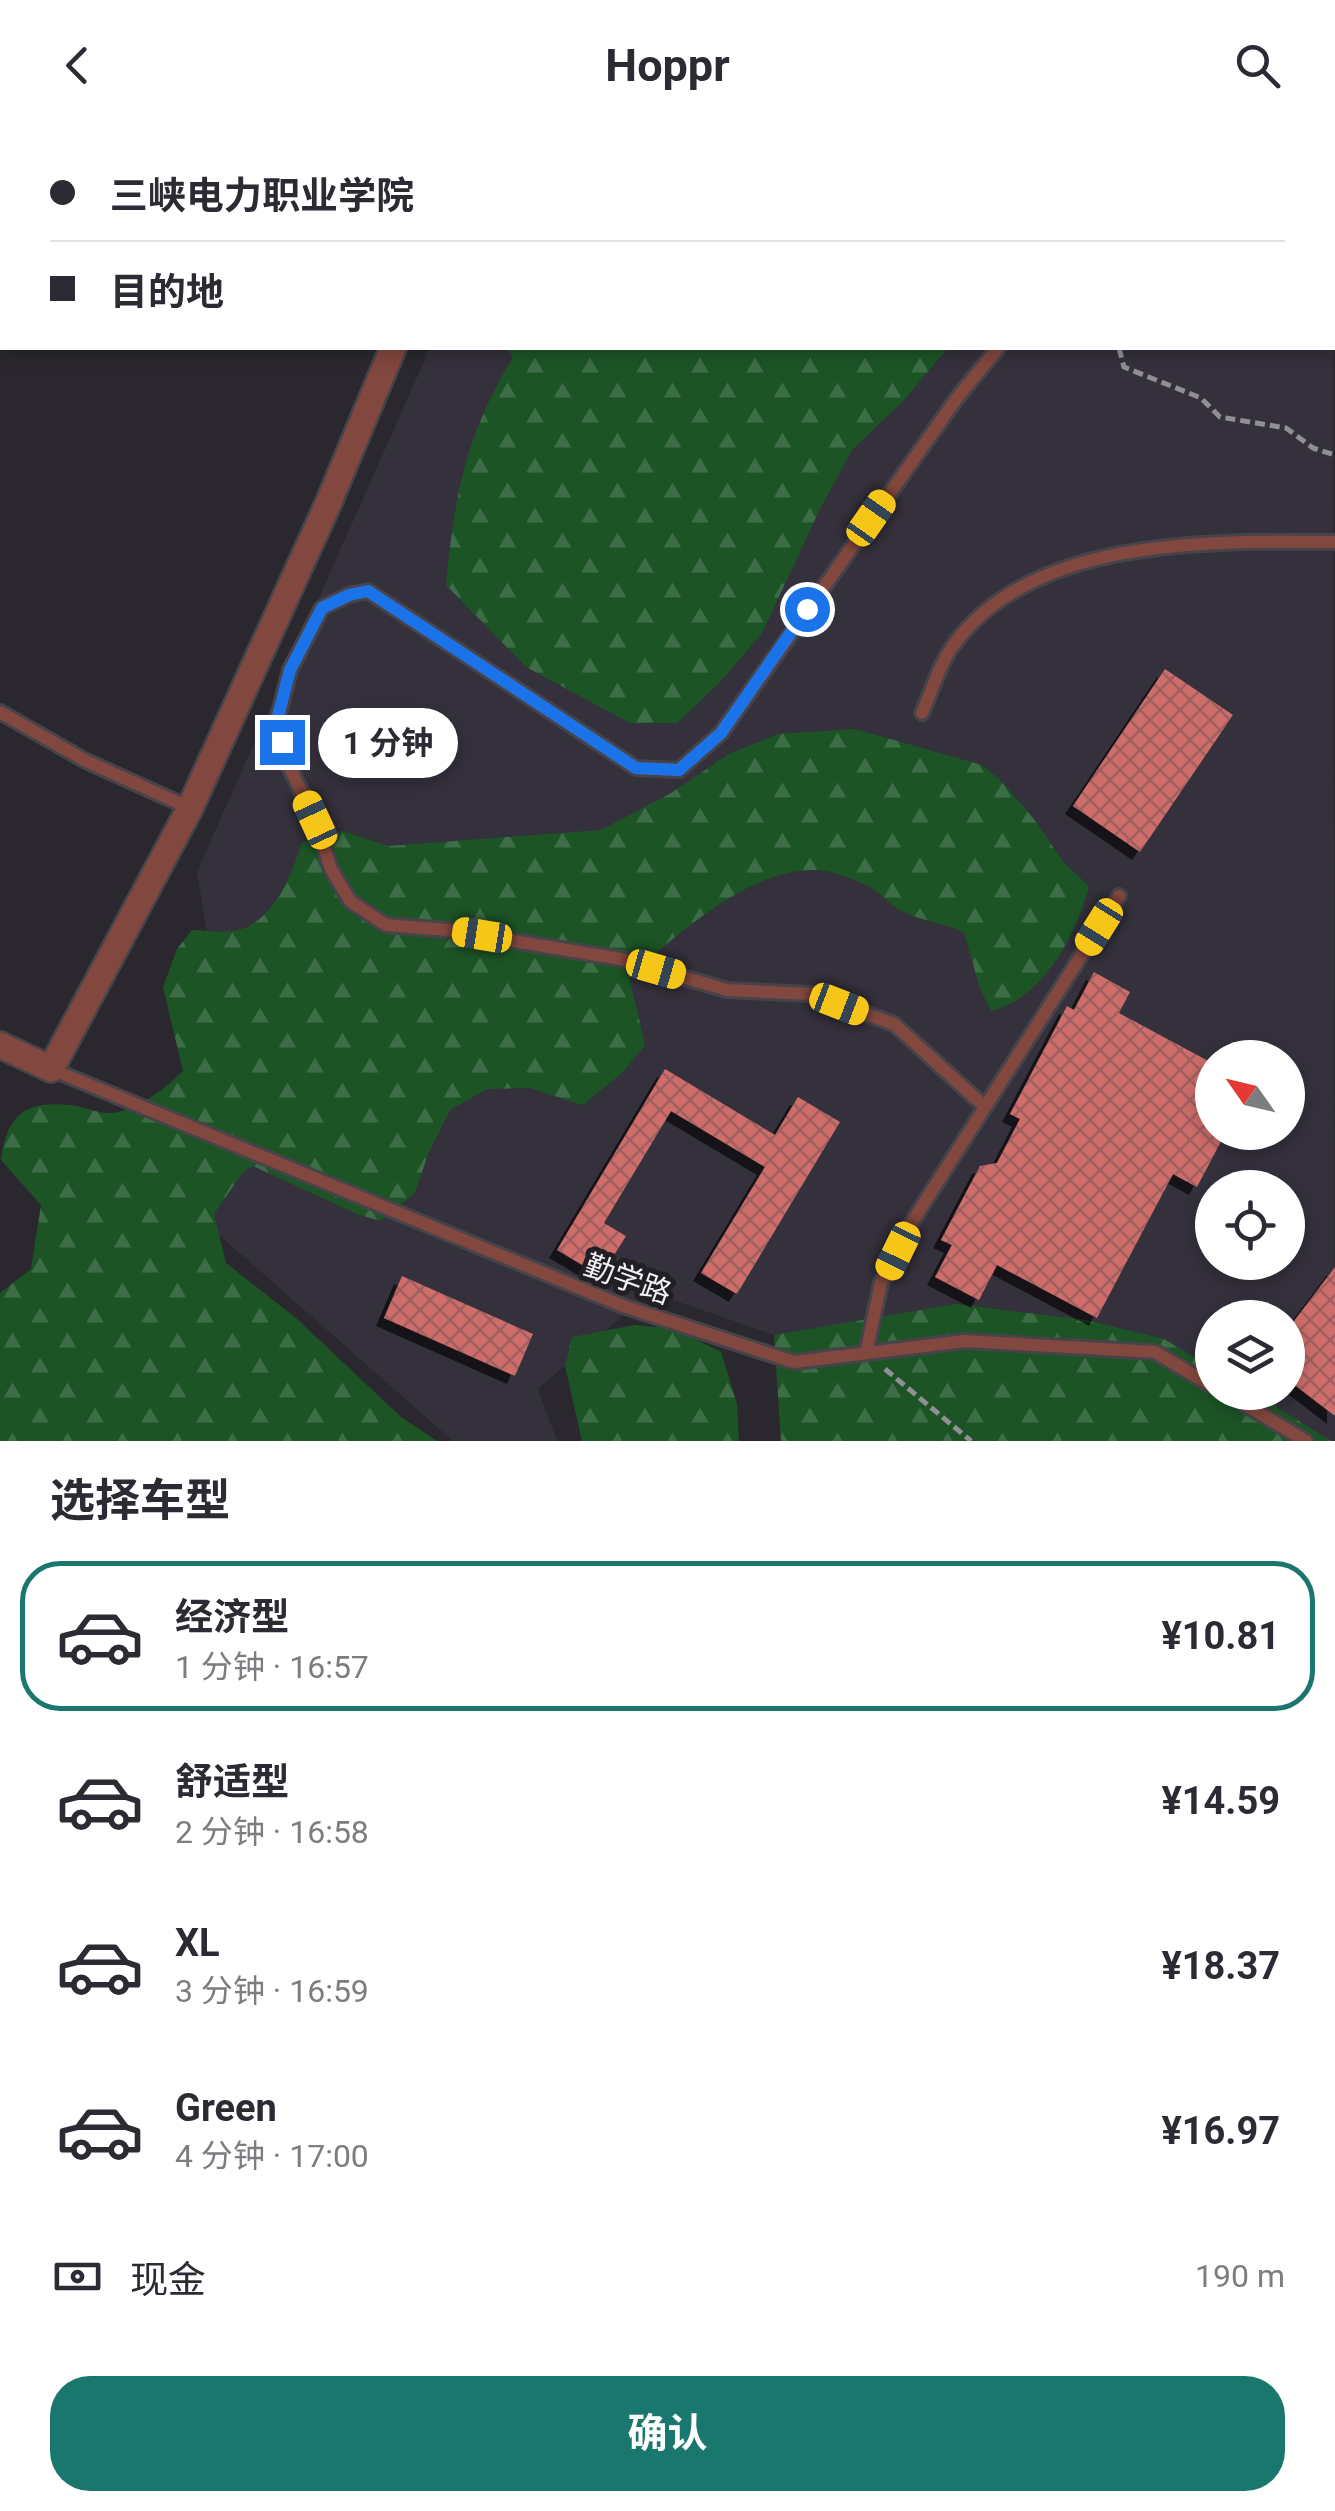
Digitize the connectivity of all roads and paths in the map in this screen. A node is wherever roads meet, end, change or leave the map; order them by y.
1 (391, 350) edge
2 (996, 350) edge
3 (1120, 350) edge
4 (1335, 455) edge
5 (1335, 542) edge
6 (0, 712) edge
7 (922, 713) dead end
8 (190, 808) junction
9 (1118, 896) dead end
10 (0, 1044) edge
11 (51, 1069) junction
12 (985, 1107) junction
13 (866, 1353) junction
14 (1195, 1376) edge
15 (1254, 1410) edge
16 (972, 1441) edge
17 (1306, 1441) edge

1 - 8 street
2 - 12 lane
3 - 4 path
5 - 7 lane
6 - 8 lane
8 - 11 street
9 - 12 lane
10 - 11 street
11 - 13 lane, 勤学路
12 - 13 lane
13 - 14 lane, 勤学路
13 - 16 path
15 - 17 lane

